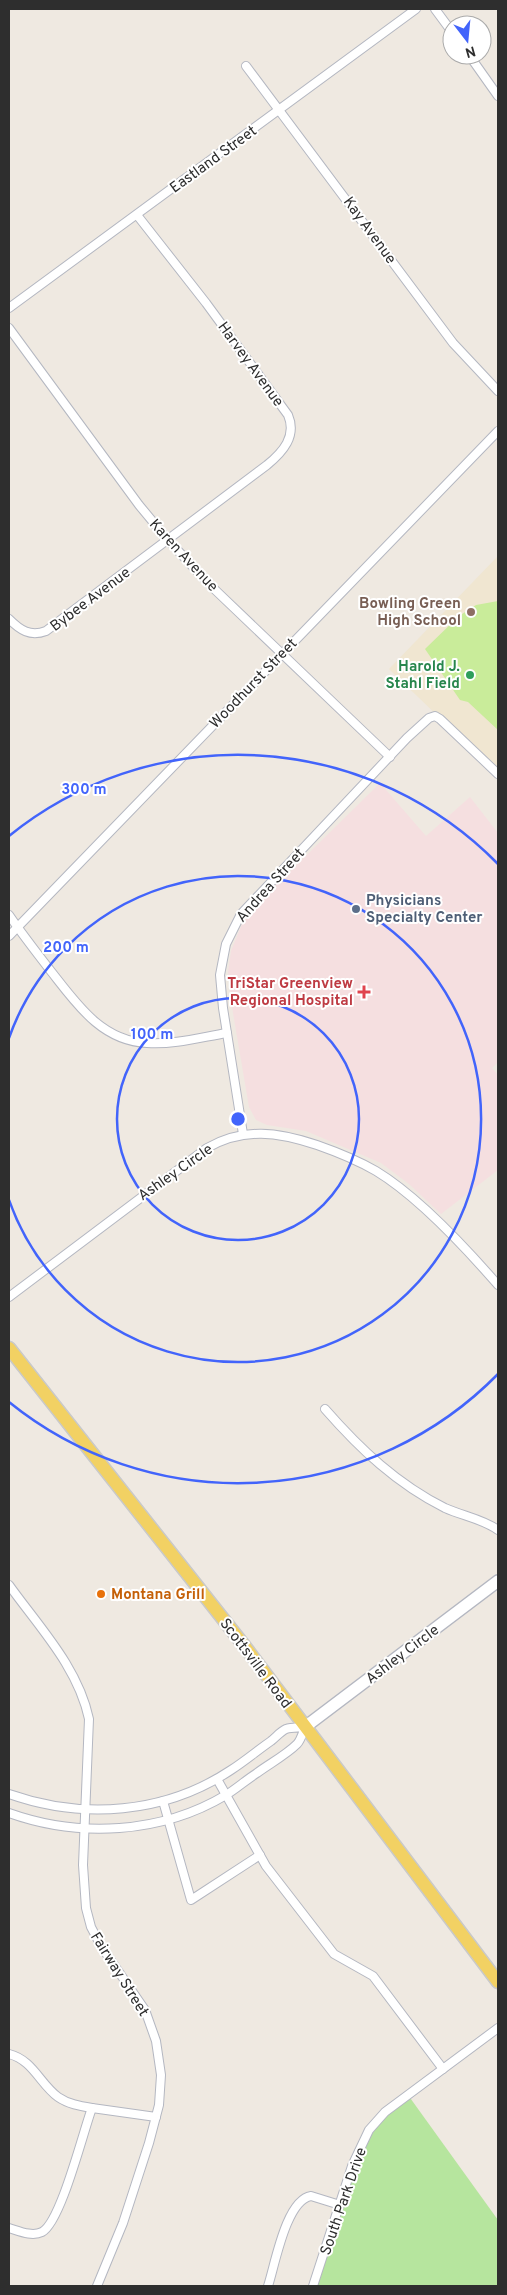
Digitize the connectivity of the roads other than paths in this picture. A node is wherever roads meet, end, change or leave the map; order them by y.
1 (416, 9) edge
2 (476, 65) edge
3 (246, 66) dead end
4 (498, 96) edge
5 (280, 110) junction
6 (137, 215) junction
7 (9, 308) edge
8 (9, 328) edge
9 (498, 391) edge
10 (498, 431) edge
11 (168, 540) junction
12 (9, 619) edge
13 (282, 653) junction
14 (390, 757) junction
15 (498, 774) edge
16 (9, 915) edge
17 (18, 928) junction
18 (9, 936) edge
19 (227, 1033) junction
20 (243, 1134) junction
21 (498, 1285) edge
22 (9, 1297) edge
23 (9, 1348) edge
24 (325, 1409) dead end
25 (494, 1524) edge
26 (498, 1530) edge
27 (498, 1582) edge
28 (9, 1585) edge
29 (305, 1727) junction
30 (217, 1779) junction
31 (9, 1794) edge
32 (226, 1795) junction
33 (163, 1801) junction
34 (85, 1810) junction
35 (9, 1813) edge
36 (169, 1819) junction
37 (84, 1828) junction
38 (260, 1855) junction
39 (498, 1982) edge
40 (498, 2028) edge
41 (9, 2054) edge
42 (443, 2069) junction
43 (92, 2108) junction
44 (156, 2117) junction
45 (340, 2205) junction
46 (9, 2228) edge
47 (97, 2286) edge
48 (268, 2286) edge
49 (313, 2286) edge

1 - 5 street, Eastland Street
2 - 4 street
3 - 5 street, Kay Avenue
5 - 6 street, Eastland Street
5 - 9 street, Kay Avenue
6 - 7 street, Eastland Street
6 - 11 street, Harvey Avenue
8 - 11 street, Karen Avenue
10 - 13 street, Woodhurst Street
11 - 12 street, Bybee Avenue
11 - 13 street, Karen Avenue
13 - 14 street, Karen Avenue
13 - 17 street, Woodhurst Street
14 - 15 street, Andrea Street
14 - 19 street, Andrea Street
16 - 17 street
17 - 18 street, Woodhurst Street
17 - 19 street
19 - 20 street, Andrea Street
20 - 21 street, Ashley Circle
20 - 22 street, Ashley Circle
23 - 29 main road, Scottsville Road
24 - 25 street
25 - 26 street
27 - 29 street, Ashley Circle
28 - 34 street, Fairway Street
29 - 30 street
29 - 32 street
29 - 39 main road, Scottsville Road
30 - 32 street
30 - 33 street
31 - 34 street
32 - 36 street
32 - 38 street
33 - 34 street
33 - 36 street
34 - 37 street, Fairway Street
35 - 37 street
36 - 37 street
36 - 38 street
37 - 44 street, Fairway Street
38 - 42 street
40 - 42 street, South Park Drive
41 - 43 street
42 - 45 street, South Park Drive
43 - 44 street
43 - 46 street
44 - 47 street, Fairway Street
45 - 48 street
45 - 49 street, South Park Drive

